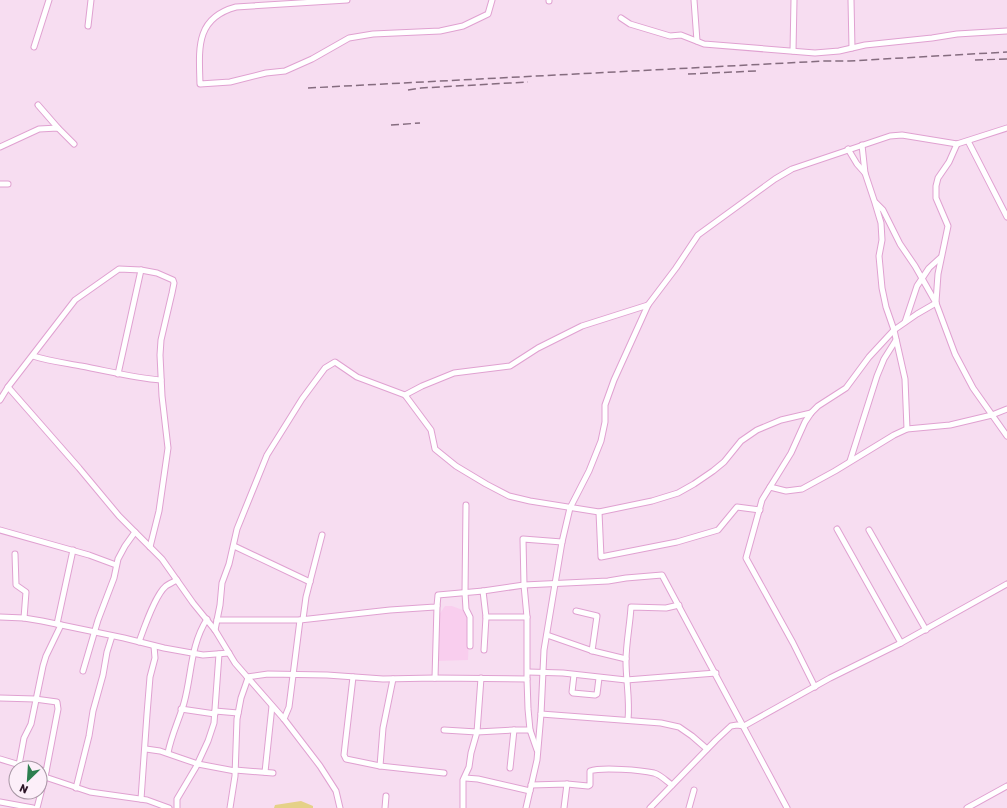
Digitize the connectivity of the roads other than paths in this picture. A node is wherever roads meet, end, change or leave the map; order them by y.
1 (50, 0) edge
2 (91, 0) edge
3 (347, 0) edge
4 (492, 0) edge
5 (694, 0) edge
6 (794, 0) edge
7 (851, 0) edge
8 (621, 18) dead end
9 (88, 26) dead end
10 (1007, 31) edge
11 (697, 41) junction
12 (34, 47) dead end
13 (852, 48) junction
14 (793, 51) junction
15 (38, 105) dead end
16 (58, 128) junction
17 (1007, 128) edge
18 (968, 141) junction
19 (74, 144) dead end
20 (957, 144) junction
21 (862, 145) junction
22 (0, 147) edge
23 (848, 150) junction
24 (865, 173) junction
25 (0, 184) edge
26 (8, 184) dead end
27 (875, 202) junction
28 (1007, 217) edge
29 (941, 257) junction
30 (141, 270) junction
31 (922, 279) junction
32 (936, 303) junction
33 (648, 305) junction
34 (905, 322) junction
35 (894, 330) junction
36 (896, 340) junction
37 (33, 356) junction
38 (118, 374) junction
39 (161, 380) junction
40 (8, 387) junction
41 (405, 395) junction
42 (0, 400) edge
43 (1007, 409) edge
44 (811, 413) junction
45 (992, 415) junction
46 (907, 429) junction
47 (1007, 436) edge
48 (850, 461) junction
49 (770, 487) junction
50 (466, 505) dead end
51 (570, 508) junction
52 (760, 510) junction
53 (599, 512) junction
54 (0, 530) edge
55 (837, 530) dead end
56 (869, 530) dead end
57 (135, 532) junction
58 (322, 535) dead end
59 (562, 542) junction
60 (234, 546) junction
61 (150, 547) junction
62 (73, 550) junction
63 (15, 554) dead end
64 (116, 565) junction
65 (177, 580) junction
66 (310, 582) junction
67 (555, 584) junction
68 (1007, 584) edge
69 (524, 585) junction
70 (483, 591) junction
71 (465, 593) junction
72 (679, 605) junction
73 (438, 606) junction
74 (576, 611) dead end
75 (527, 616) junction
76 (0, 617) edge
77 (486, 617) junction
78 (24, 618) junction
79 (207, 619) junction
80 (217, 620) junction
81 (301, 620) junction
82 (59, 624) junction
83 (215, 630) junction
84 (926, 630) junction
85 (96, 632) junction
86 (547, 635) junction
87 (112, 636) junction
88 (139, 642) junction
89 (901, 644) junction
90 (154, 646) junction
91 (470, 646) dead end
92 (484, 650) dead end
93 (592, 651) junction
94 (192, 653) junction
95 (229, 653) junction
96 (219, 654) junction
97 (626, 659) junction
98 (83, 671) dead end
99 (528, 672) junction
100 (543, 672) junction
101 (716, 672) junction
102 (293, 675) junction
103 (574, 675) junction
104 (248, 677) junction
105 (353, 677) junction
106 (435, 678) junction
107 (481, 678) junction
108 (599, 678) junction
109 (392, 679) junction
110 (527, 679) junction
111 (626, 680) junction
112 (815, 687) junction
113 (0, 698) edge
114 (35, 700) junction
115 (272, 706) junction
116 (182, 709) junction
117 (215, 712) junction
118 (238, 713) junction
119 (541, 714) junction
120 (284, 719) junction
121 (628, 720) junction
122 (744, 726) junction
123 (444, 730) dead end
124 (514, 730) junction
125 (530, 730) junction
126 (477, 732) junction
127 (146, 749) junction
128 (707, 749) junction
129 (168, 753) junction
130 (538, 754) junction
131 (20, 760) edge
132 (48, 760) edge
133 (198, 764) junction
134 (380, 766) junction
135 (510, 768) dead end
136 (235, 771) junction
137 (265, 772) junction
138 (444, 772) dead end
139 (273, 773) dead end
140 (465, 778) junction
141 (48, 779) edge
142 (567, 784) junction
143 (672, 785) junction
144 (1007, 786) edge
145 (76, 788) junction
146 (531, 788) junction
147 (694, 790) dead end
148 (386, 796) dead end
149 (142, 799) junction
150 (0, 802) edge
151 (158, 806) edge
152 (33, 808) edge
153 (169, 808) edge
154 (177, 808) edge
155 (230, 808) edge
156 (340, 808) edge
157 (384, 808) edge
158 (462, 808) edge
159 (526, 808) edge
160 (564, 808) edge
161 (650, 808) edge
162 (690, 808) edge
163 (787, 808) edge
164 (966, 808) edge

1 - 12 street
2 - 9 street
3 - 4 street
5 - 11 street
6 - 14 street
7 - 13 street
8 - 11 street
10 - 13 street
11 - 14 street
13 - 14 street
15 - 16 street
16 - 19 street
16 - 22 street
17 - 18 street
18 - 20 street
18 - 28 street
20 - 21 street
20 - 29 street
21 - 23 street
21 - 24 street
23 - 24 street
23 - 33 street
24 - 27 street
25 - 26 street
27 - 31 street
27 - 35 street
29 - 31 street
29 - 32 street
30 - 37 street
30 - 38 street
30 - 39 street
31 - 32 street
31 - 34 street
32 - 34 street
32 - 45 street
33 - 41 street
33 - 51 street
34 - 35 street
35 - 36 street
35 - 44 street
36 - 46 street
36 - 48 street
37 - 38 street
37 - 40 street
38 - 39 street
39 - 61 street
40 - 42 street
40 - 57 street
41 - 51 street
41 - 60 street
43 - 45 street
44 - 49 street
44 - 53 street
45 - 46 street
45 - 47 street
46 - 48 street
48 - 49 street
49 - 52 street
50 - 71 street
51 - 53 street
51 - 59 street
52 - 53 street
52 - 112 street
54 - 62 street
55 - 89 street
56 - 84 street
57 - 61 street
57 - 64 street
58 - 66 street
59 - 67 street
59 - 69 street
60 - 66 street
60 - 80 street
61 - 65 street
62 - 64 street
62 - 82 street
63 - 78 street
64 - 85 street
65 - 79 street
65 - 88 street
66 - 81 street
67 - 69 street
67 - 72 street
67 - 86 street
68 - 84 street
69 - 70 street
69 - 75 street
70 - 71 street
70 - 77 street
71 - 73 street
71 - 91 street
72 - 97 street
72 - 101 street
73 - 81 street
73 - 106 street
74 - 93 street
75 - 77 street
75 - 99 street
76 - 78 street
77 - 92 street
78 - 82 street
79 - 83 street
79 - 94 street
80 - 81 street
80 - 83 street
81 - 102 street
82 - 85 street
82 - 114 street
83 - 95 street
84 - 89 street
85 - 87 street
85 - 98 street
86 - 93 street
86 - 100 street
87 - 88 street
87 - 145 street
88 - 90 street
89 - 112 street
90 - 94 street
90 - 127 street
93 - 97 street
94 - 96 street
94 - 116 street
95 - 96 street
95 - 104 street
96 - 117 street
97 - 111 street
99 - 100 street
99 - 110 street
100 - 103 street
100 - 119 street
101 - 111 street
101 - 122 street
102 - 104 street
102 - 105 street
102 - 120 street
103 - 108 street
103 - 108 street
104 - 115 street
104 - 118 street
105 - 109 street
105 - 134 street
106 - 107 street
106 - 109 street
107 - 110 street
107 - 126 street
108 - 111 street
109 - 134 street
110 - 125 street
111 - 121 street
112 - 122 street
113 - 114 street
114 - 131 street
114 - 132 street
115 - 120 street
115 - 137 street
116 - 117 street
116 - 129 street
117 - 118 street
117 - 133 street
118 - 136 street
119 - 121 street
119 - 130 street
120 - 156 street
121 - 128 street
122 - 128 street
122 - 163 street
123 - 126 street
124 - 125 street
124 - 126 street
124 - 135 street
125 - 130 street
126 - 140 street
127 - 129 street
127 - 149 street
128 - 143 street
129 - 133 street
130 - 146 street
133 - 136 street
133 - 154 street
134 - 138 street
136 - 137 street
136 - 155 street
137 - 139 street
140 - 146 street
140 - 158 street
141 - 145 street
142 - 143 street
142 - 146 street
142 - 160 street
143 - 161 street
144 - 164 street
145 - 149 street
146 - 159 street
147 - 162 street
148 - 157 street
149 - 151 street
150 - 152 street
151 - 153 street

